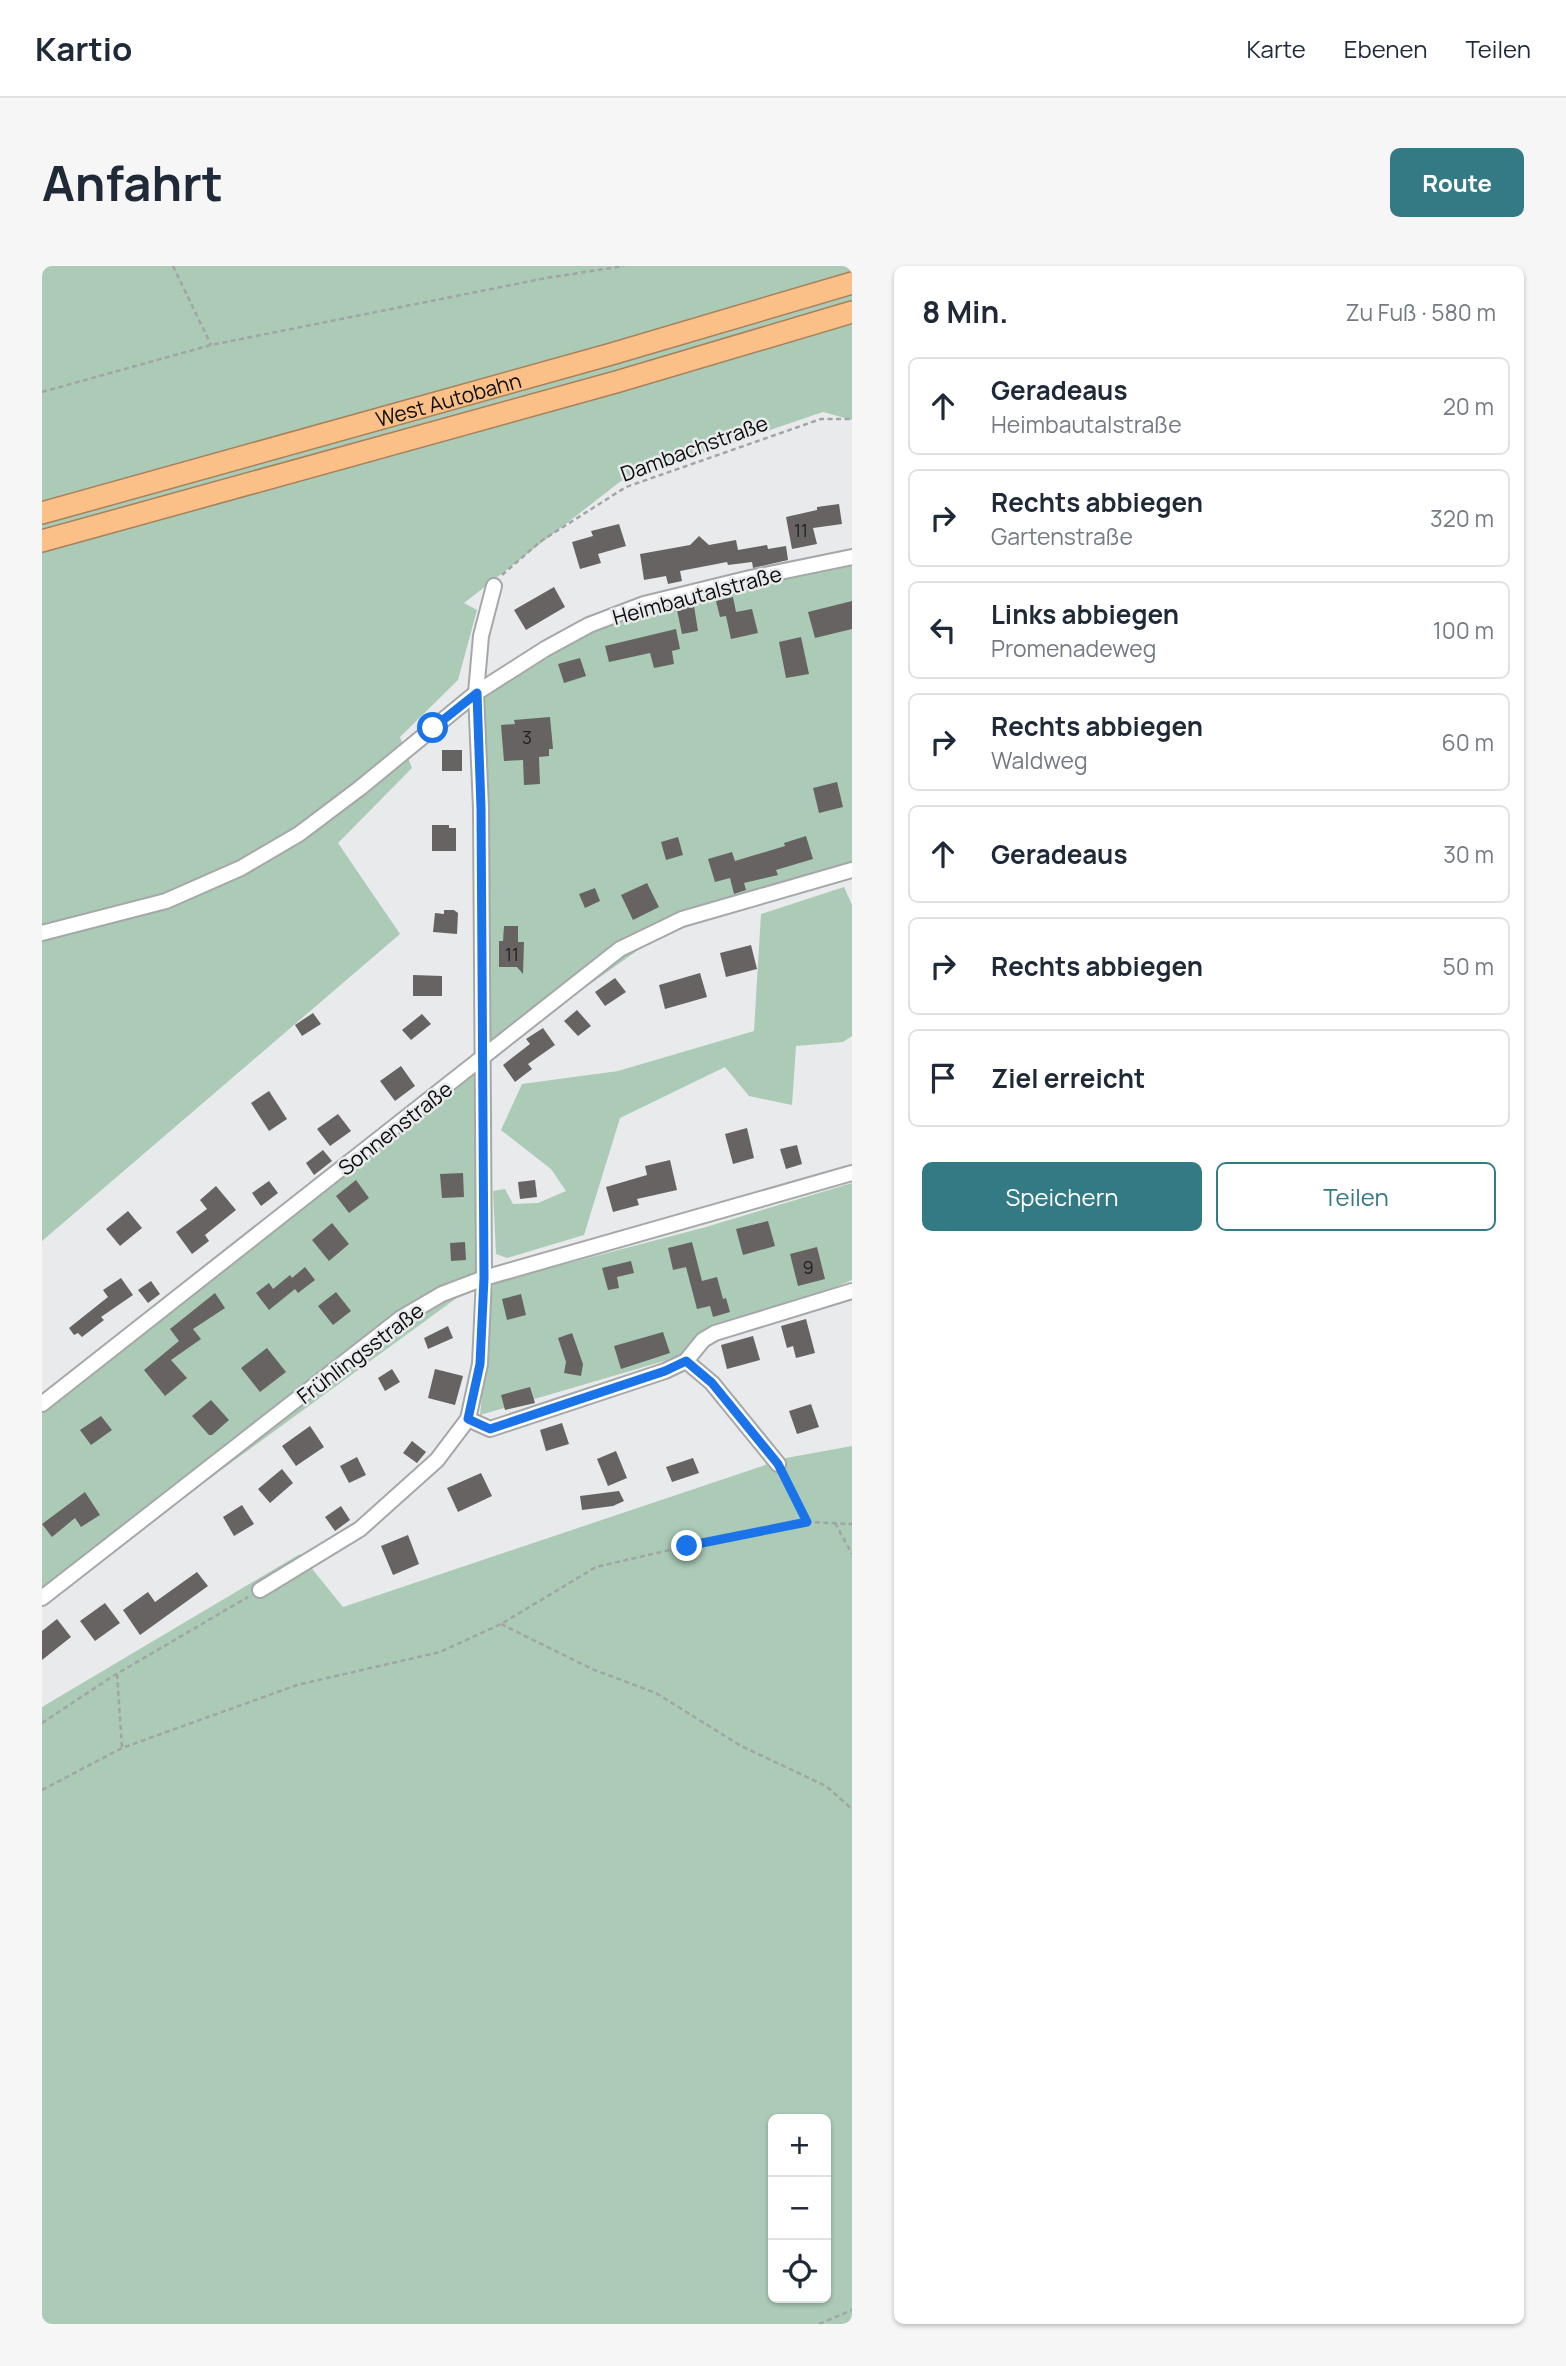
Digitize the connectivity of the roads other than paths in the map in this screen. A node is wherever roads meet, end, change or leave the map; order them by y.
1 (852, 283) edge
2 (852, 312) edge
3 (42, 513) edge
4 (42, 541) edge
5 (852, 557) edge
6 (494, 586) road end
7 (477, 693) junction
8 (852, 870) edge
9 (42, 933) edge
10 (484, 1059) junction
11 (852, 1173) edge
12 (484, 1278) junction
13 (852, 1291) edge
14 (686, 1361) junction
15 (42, 1404) edge
16 (468, 1419) junction
17 (778, 1464) road end
18 (260, 1590) road end
19 (42, 1598) edge

1 - 3 highway, West Autobahn
2 - 4 highway, West Autobahn
5 - 7 street, Heimbautalstraße
6 - 7 street
7 - 9 street, Heimbautalstraße
7 - 10 street
8 - 10 street, Sonnenstraße
10 - 12 street
10 - 15 street, Sonnenstraße
11 - 12 street, Frühlingsstraße
12 - 16 street
12 - 19 street, Frühlingsstraße
13 - 14 street
14 - 16 street
14 - 17 street
16 - 18 street

